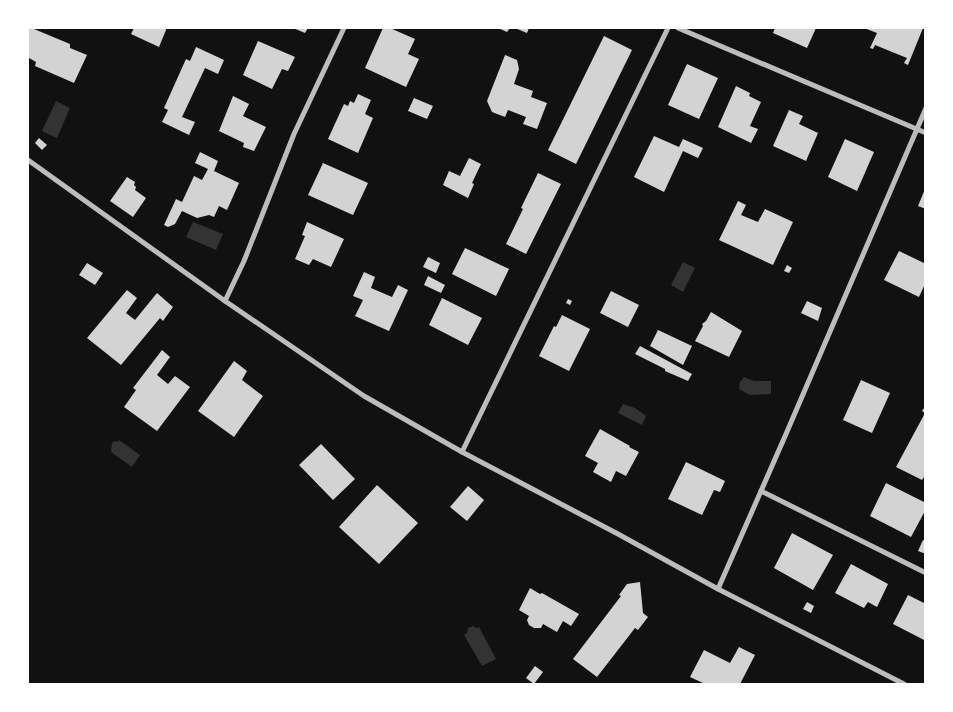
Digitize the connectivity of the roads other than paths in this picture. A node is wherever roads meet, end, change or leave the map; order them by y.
1 (344, 28) edge
2 (668, 28) edge
3 (678, 28) edge
4 (926, 108) edge
5 (917, 129) junction
6 (926, 133) edge
7 (28, 160) edge
8 (225, 301) junction
9 (462, 452) junction
10 (761, 491) junction
11 (926, 573) edge
12 (718, 589) junction
13 (904, 684) edge

1 - 8 street
2 - 9 street
3 - 5 street
4 - 5 street
5 - 6 street
5 - 10 street
7 - 8 street
8 - 9 street
9 - 12 street
10 - 11 street
10 - 12 street
12 - 13 street

